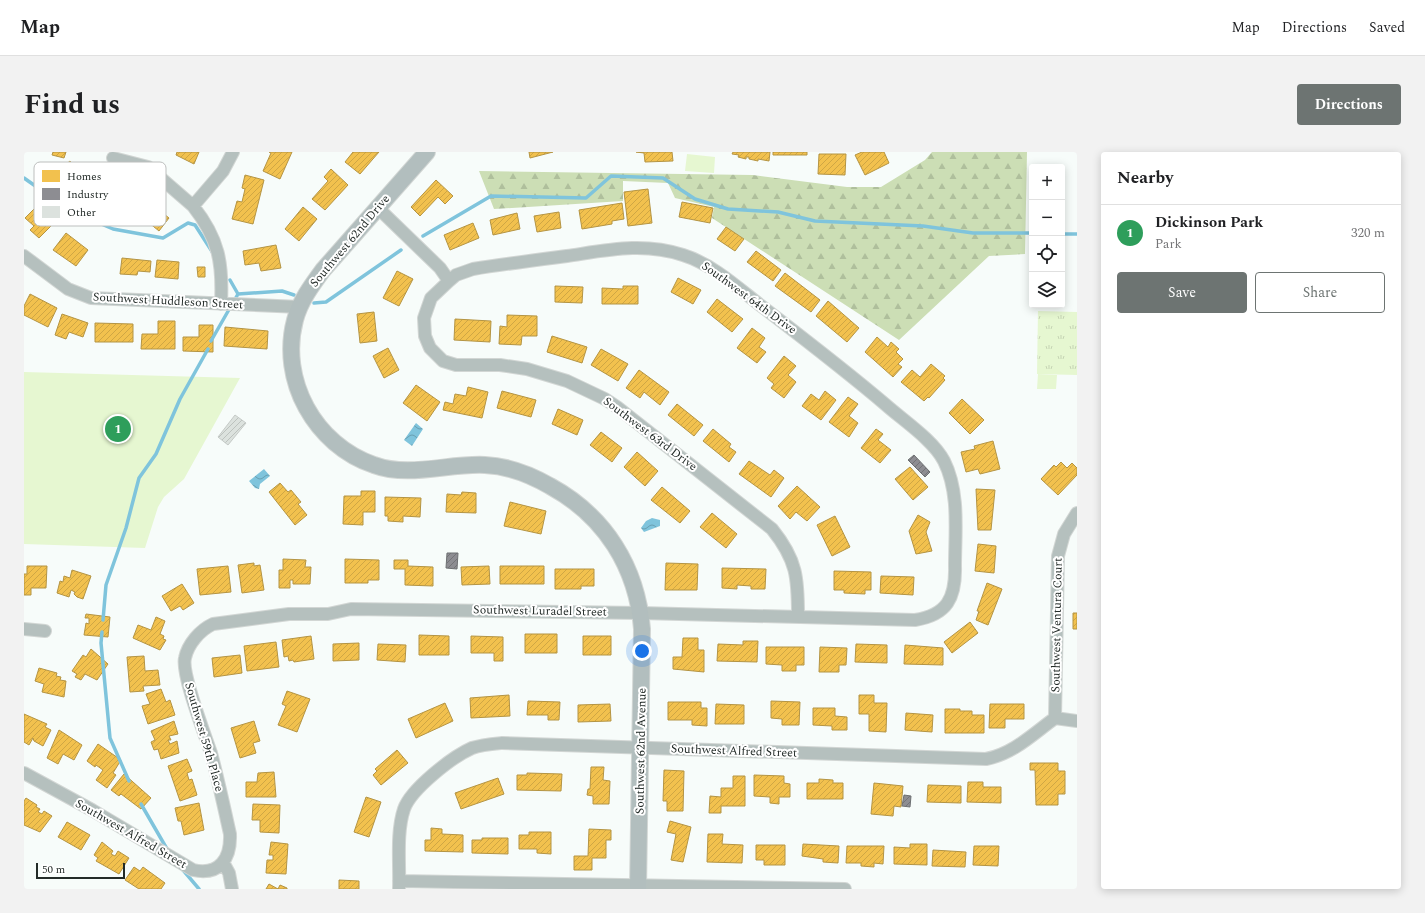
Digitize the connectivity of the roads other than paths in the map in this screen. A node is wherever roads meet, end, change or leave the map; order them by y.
1 (234, 152) edge
2 (427, 152) edge
3 (113, 158) dead end
4 (129, 162) edge
5 (166, 183) edge
6 (193, 206) junction
7 (378, 208) junction
8 (24, 256) edge
9 (449, 281) junction
10 (221, 304) junction
11 (300, 307) junction
12 (1077, 513) edge
13 (641, 613) junction
14 (798, 616) junction
15 (931, 617) joint
16 (24, 629) edge
17 (45, 631) dead end
18 (186, 675) joint
19 (1055, 718) junction
20 (1077, 721) edge
21 (641, 748) junction
22 (24, 773) edge
23 (223, 862) junction
24 (399, 885) edge
25 (638, 888) edge
26 (232, 889) edge
27 (845, 889) edge

1 - 6 street
2 - 7 street, Southwest 62nd Drive
3 - 4 street
5 - 6 street
6 - 10 street
7 - 9 street
7 - 11 street, Southwest 62nd Drive
8 - 10 street, Southwest Huddleson Street
9 - 14 street, Southwest 63rd Drive
9 - 15 street, Southwest 64th Drive
10 - 11 street, Southwest Huddleson Street
11 - 13 street, Southwest 62nd Drive
12 - 19 street, Southwest Ventura Court
13 - 14 street, Southwest Luradel Street
13 - 18 street, Southwest Luradel Street
13 - 21 street, Southwest 62nd Avenue
14 - 15 street, Southwest Luradel Street
16 - 17 street
18 - 23 street, Southwest 59th Place
19 - 20 street
19 - 21 street, Southwest Alfred Street
21 - 24 street, Southwest Alfred Street
21 - 25 street, Southwest 62nd Avenue
22 - 23 street, Southwest Alfred Street
23 - 26 street
24 - 25 street
25 - 27 street

